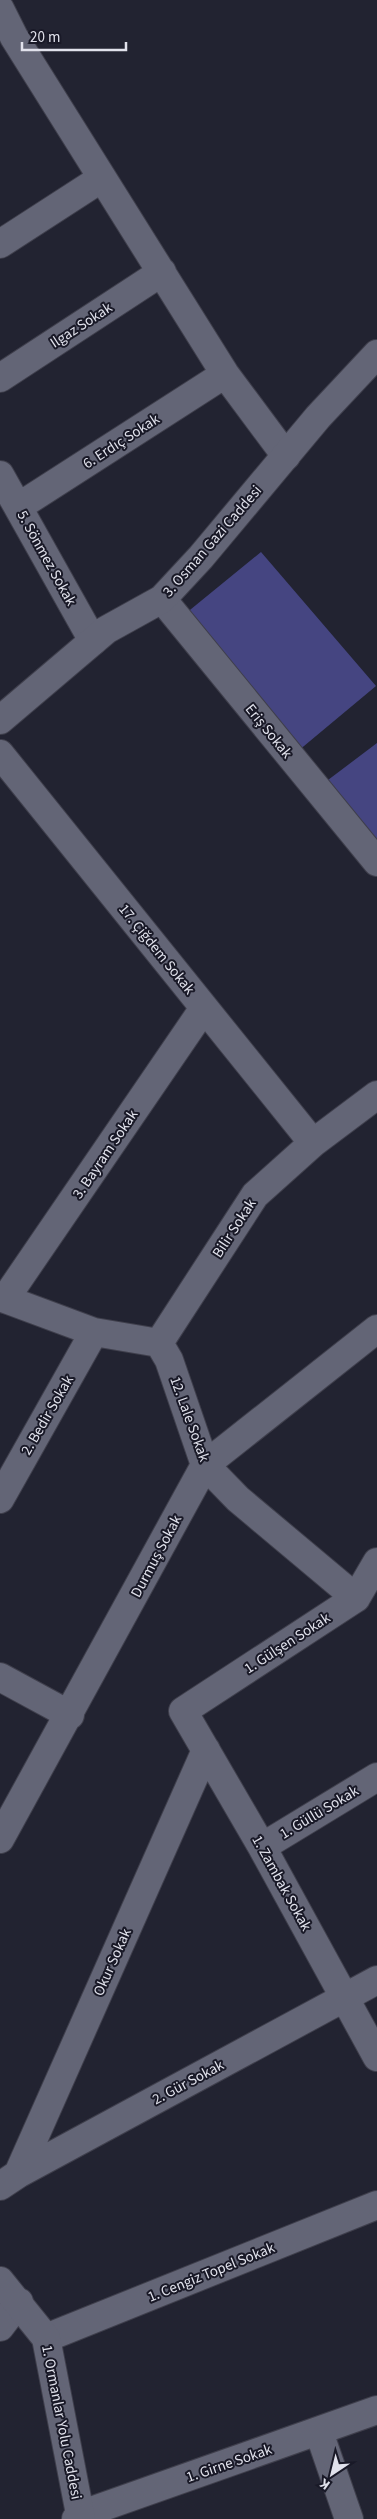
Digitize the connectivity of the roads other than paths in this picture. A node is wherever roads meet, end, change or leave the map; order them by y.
1 (0, 9) edge
2 (7, 41) edge
3 (102, 178) junction
4 (0, 244) edge
5 (162, 272) junction
6 (377, 354) edge
7 (224, 374) junction
8 (0, 378) edge
9 (286, 456) junction
10 (0, 475) edge
11 (18, 507) junction
12 (162, 599) junction
13 (93, 641) junction
14 (0, 720) edge
15 (0, 754) edge
16 (377, 862) edge
17 (204, 1008) junction
18 (377, 1095) edge
19 (313, 1144) junction
20 (3, 1298) edge
21 (377, 1329) edge
22 (94, 1332) junction
23 (159, 1344) junction
24 (205, 1466) junction
25 (0, 1499) edge
26 (377, 1562) edge
27 (356, 1598) junction
28 (0, 1677) edge
29 (183, 1711) joint
30 (70, 1715) junction
31 (206, 1750) junction
32 (377, 1777) edge
33 (0, 1839) edge
34 (262, 1846) junction
35 (377, 1980) edge
36 (345, 1997) junction
37 (377, 2057) edge
38 (9, 2180) edge
39 (377, 2205) edge
40 (0, 2281) edge
41 (19, 2302) junction
42 (0, 2327) edge
43 (46, 2338) junction
44 (377, 2410) edge
45 (319, 2432) junction
46 (79, 2518) edge
47 (350, 2519) edge

1 - 2 street
2 - 3 street
3 - 4 street
3 - 5 street
5 - 7 street
5 - 8 street, Ilgaz Sokak
6 - 9 street, 3. Osman Gazi Caddesi
7 - 9 street
7 - 11 street, 6. Erdıç Sokak
9 - 12 street, 3. Osman Gazi Caddesi
10 - 11 street, 5. Sönmez Sokak
11 - 13 street, 5. Sönmez Sokak
12 - 13 street, 3. Osman Gazi Caddesi
12 - 16 street, Eriş Sokak
13 - 14 street, 3. Osman Gazi Caddesi
15 - 17 street, 17. Çiğdem Sokak
17 - 19 street, 17. Çiğdem Sokak
17 - 20 street, 3. Bayram Sokak
18 - 19 street, Bilir Sokak
19 - 23 street, Bilir Sokak
20 - 22 street
21 - 24 street, Durmuş Sokak
22 - 23 street
22 - 25 street, 2. Bedir Sokak
23 - 24 street, 12. Lale Sokak
24 - 27 street, 12. Lale Sokak
24 - 30 street, Durmuş Sokak
26 - 27 street, 1. Gülşen Sokak
27 - 29 street, 1. Gülşen Sokak
28 - 30 street
29 - 31 street, 1. Zambak Sokak
30 - 33 street, Durmuş Sokak
31 - 34 street, 1. Zambak Sokak
31 - 38 street, Okur Sokak
32 - 34 street, 1. Güllü Sokak
34 - 36 street, 1. Zambak Sokak
35 - 36 street, 2. Gür Sokak
36 - 37 street, 1. Zambak Sokak
36 - 38 street, 2. Gür Sokak
39 - 43 street, 1. Cengiz Topel Sokak
40 - 41 street, 1. Ormanlar Yolu Caddesi
41 - 42 street
41 - 43 street, 1. Ormanlar Yolu Caddesi
43 - 46 street, 1. Ormanlar Yolu Caddesi
44 - 45 street, 1. Girne Sokak
45 - 46 street, 1. Girne Sokak
45 - 47 street

